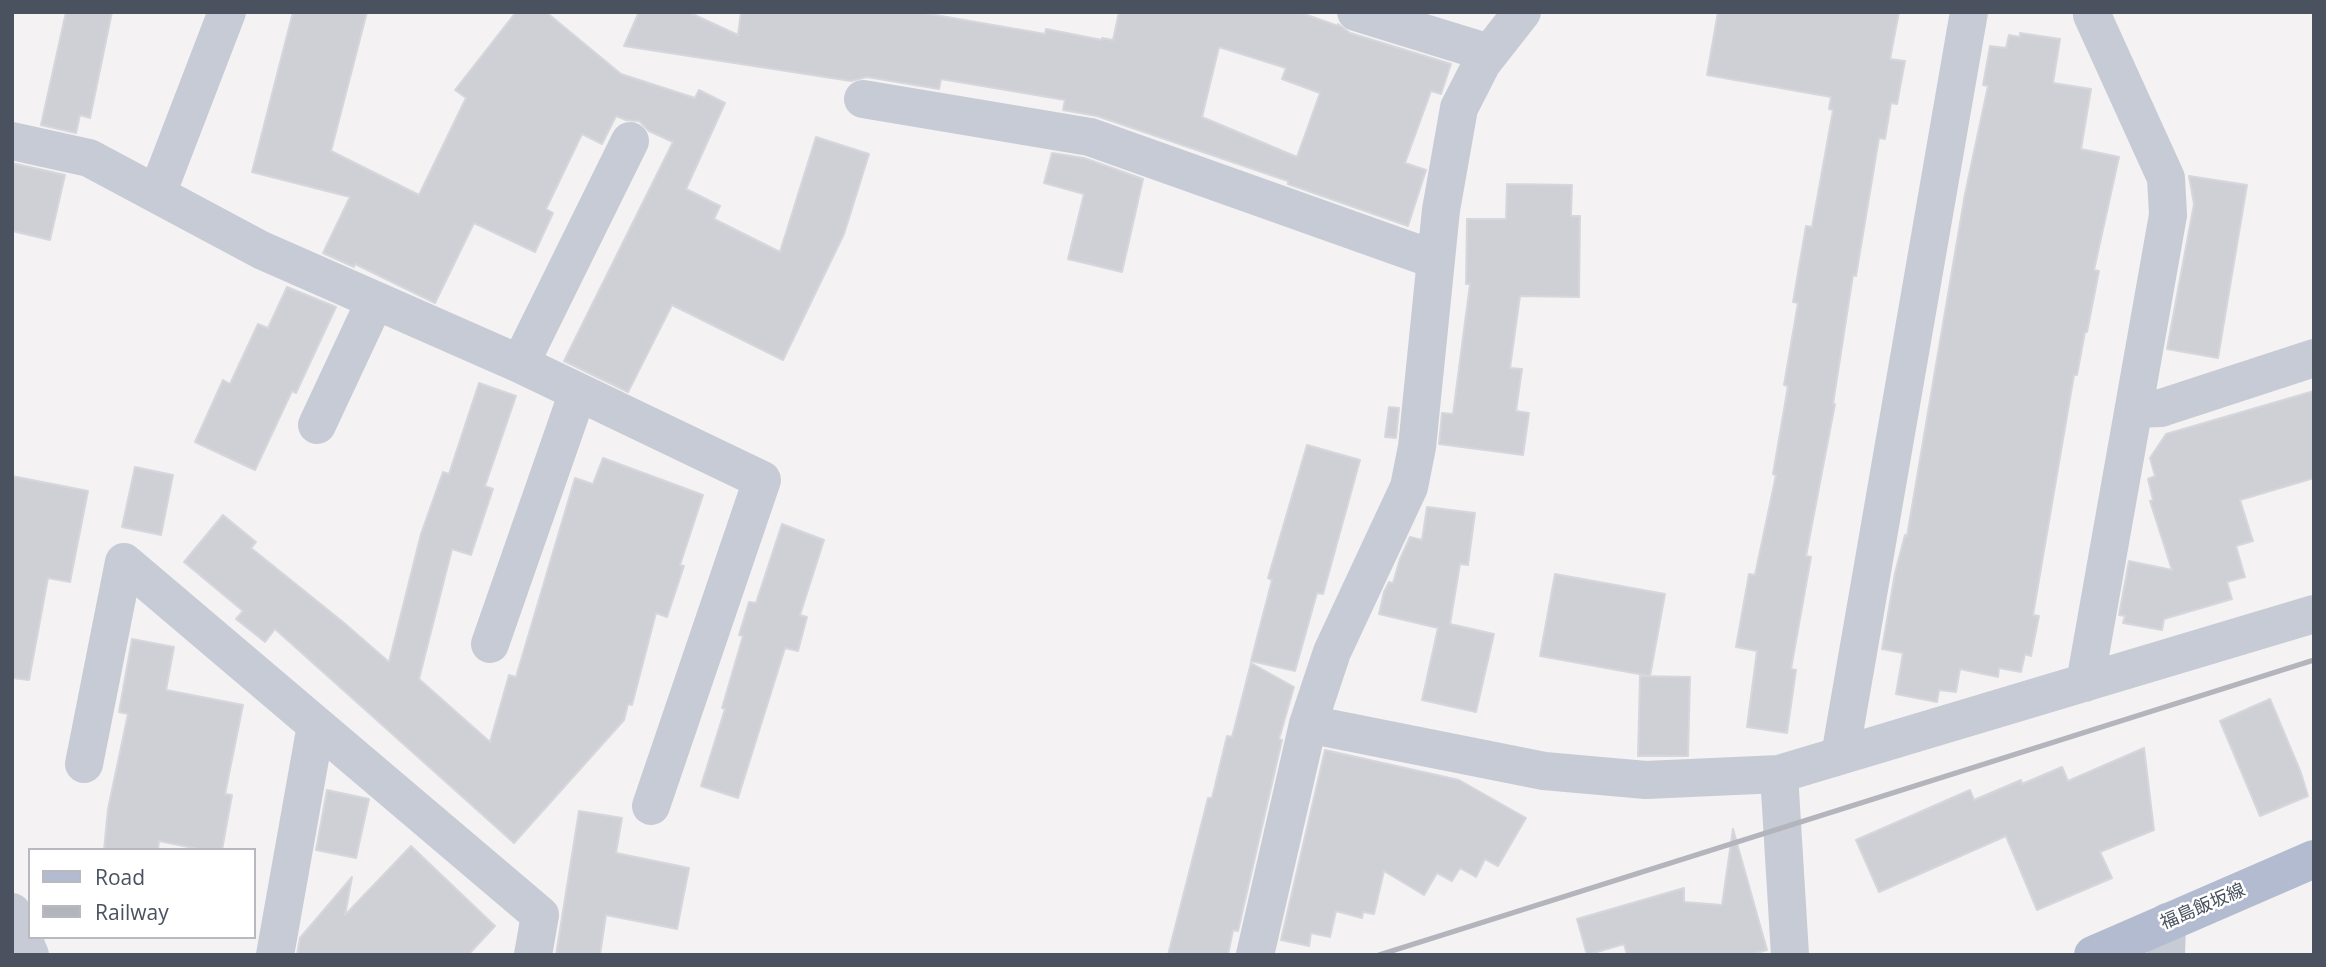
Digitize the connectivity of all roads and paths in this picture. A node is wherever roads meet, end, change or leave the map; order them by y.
1 (227, 12) edge
2 (1356, 12) edge
3 (1522, 12) edge
4 (1969, 12) edge
5 (2087, 13) edge
6 (1489, 53) junction
7 (863, 99) dead end
8 (12, 141) edge
9 (630, 141) dead end
10 (157, 194) junction
11 (1436, 260) junction
12 (375, 300) junction
13 (2314, 358) edge
14 (520, 364) junction
15 (578, 392) junction
16 (2134, 409) junction
17 (317, 425) dead end
18 (2314, 614) edge
19 (490, 644) dead end
20 (2085, 683) junction
21 (1308, 724) junction
22 (316, 725) junction
23 (1840, 756) junction
24 (84, 764) dead end
25 (1779, 774) junction
26 (651, 806) dead end
27 (2314, 859) edge
28 (12, 912) edge
29 (2167, 938) edge
30 (30, 955) edge
31 (275, 955) edge
32 (533, 955) edge
33 (1255, 955) edge
34 (1790, 955) edge
35 (2093, 955) edge

1 - 10 street
2 - 6 street
3 - 6 street
4 - 23 street
5 - 16 street
6 - 11 street
7 - 11 street
8 - 10 street
9 - 14 street
10 - 12 street
11 - 21 street
12 - 14 street
12 - 17 street
13 - 16 street
14 - 15 street
15 - 19 street
15 - 26 street
16 - 20 street
18 - 20 street
20 - 23 street
21 - 25 street
21 - 33 street
22 - 24 street
22 - 31 street
22 - 32 street
23 - 25 street
25 - 34 street
27 - 29 main road, 福島飯坂線
28 - 30 street
29 - 35 main road, 福島飯坂線

